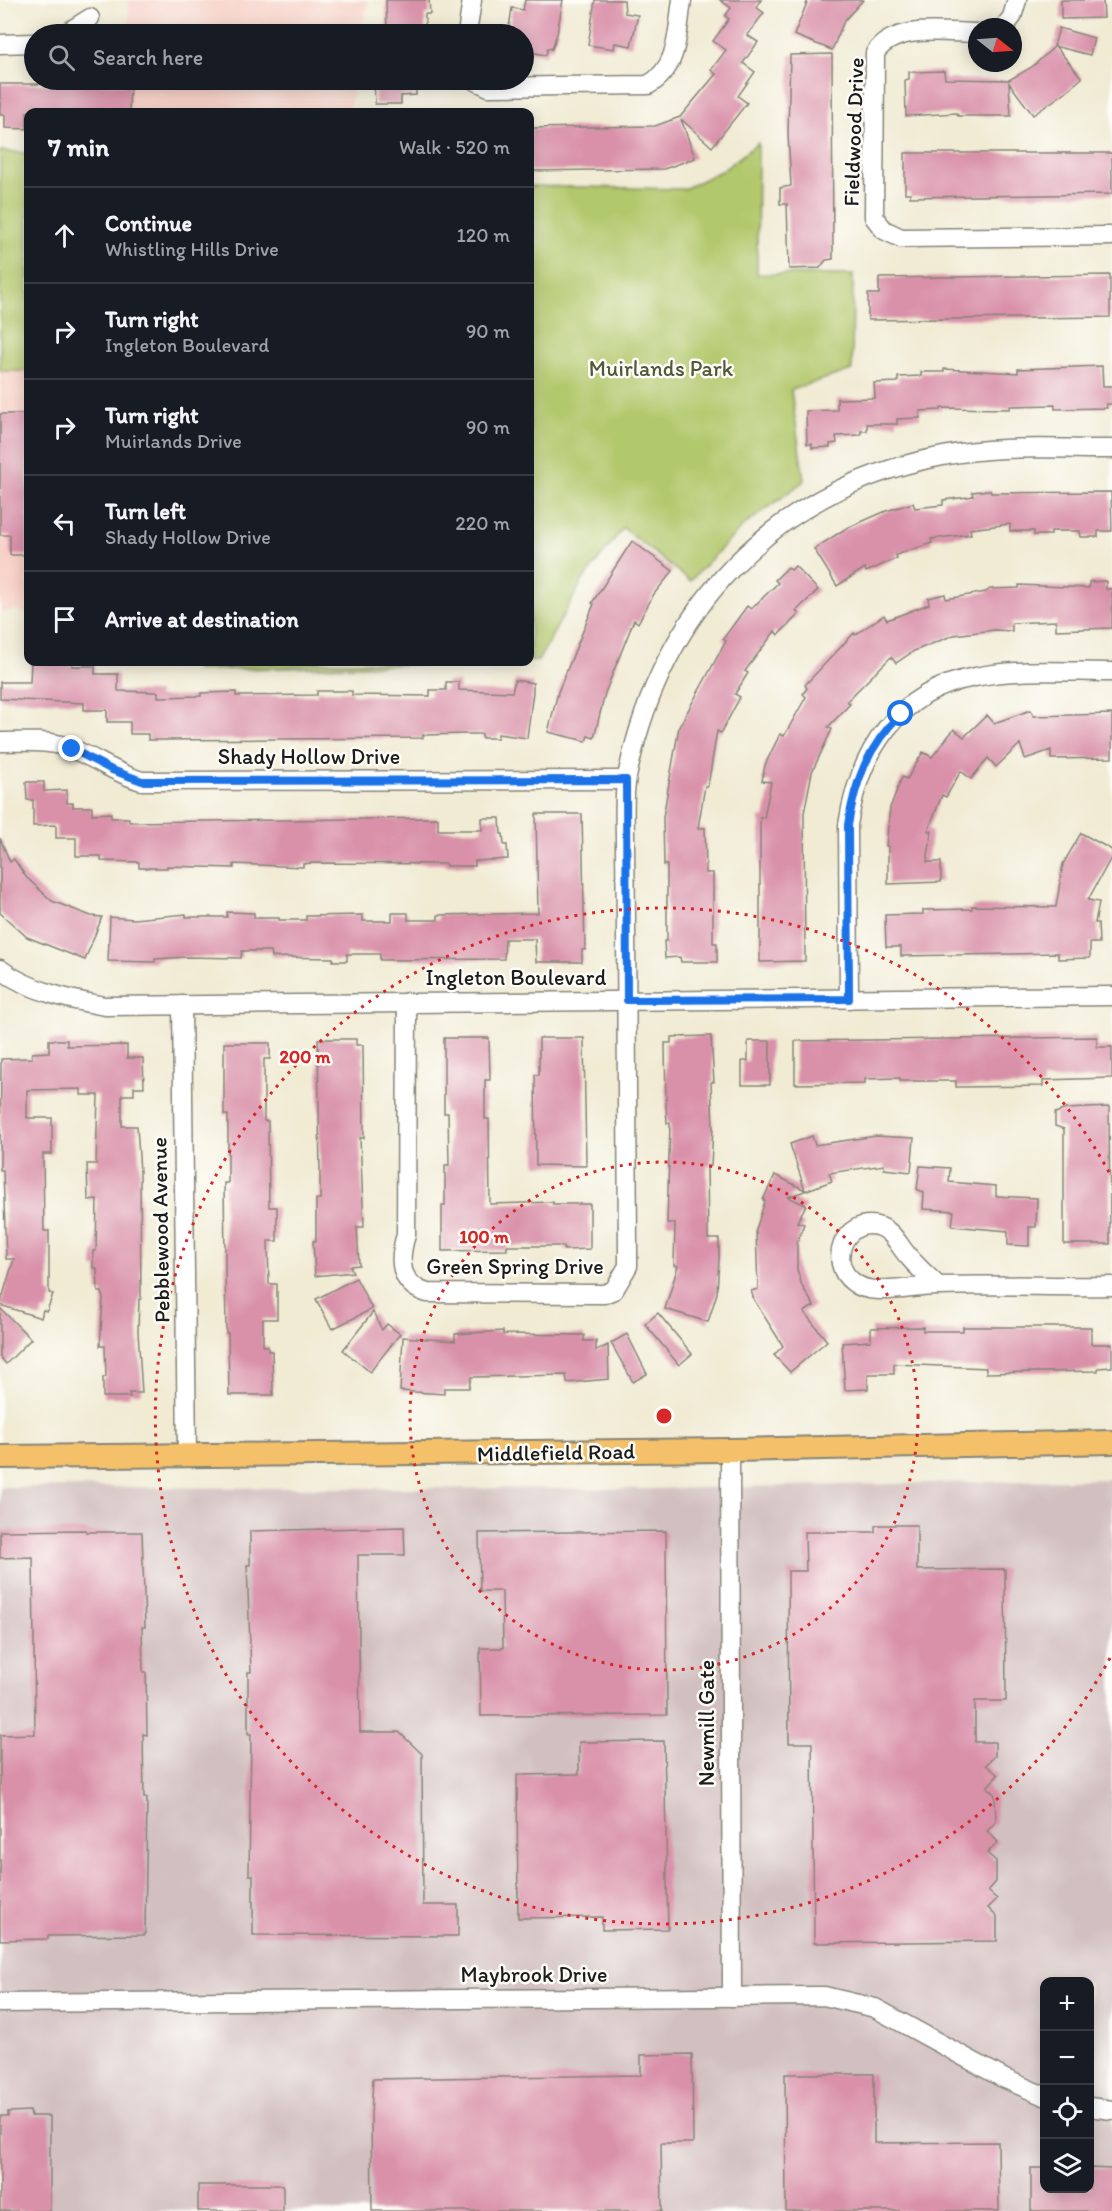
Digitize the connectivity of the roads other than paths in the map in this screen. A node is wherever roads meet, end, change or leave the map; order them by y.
1 (472, 0) edge
2 (682, 0) edge
3 (1017, 0) edge
4 (90, 18) dead end
5 (1011, 18) edge
6 (81, 24) edge
7 (468, 24) edge
8 (968, 33) edge
9 (24, 43) edge
10 (0, 44) edge
11 (534, 86) edge
12 (1112, 236) edge
13 (1112, 449) edge
14 (1112, 672) edge
15 (0, 742) edge
16 (626, 780) junction
17 (2, 975) edge
18 (1112, 996) edge
19 (849, 999) junction
20 (627, 1000) junction
21 (407, 1002) junction
22 (182, 1005) junction
23 (938, 1286) junction
24 (1112, 1286) edge
25 (1112, 1442) edge
26 (730, 1450) junction
27 (187, 1455) junction
28 (0, 1457) edge
29 (732, 1997) junction
30 (0, 2003) edge
31 (1040, 2094) edge
32 (1094, 2108) edge
33 (1112, 2110) edge

1 - 7 street
2 - 11 street
3 - 5 street
4 - 6 street
8 - 12 street, Fieldwood Drive
9 - 10 street
13 - 16 street, Green Spring Drive
14 - 19 street
15 - 16 street, Shady Hollow Drive
16 - 20 street, Green Spring Drive
17 - 22 street, Ingleton Boulevard
18 - 19 street, Ingleton Boulevard
19 - 20 street, Ingleton Boulevard
20 - 21 street, Ingleton Boulevard
20 - 21 street, Green Spring Drive
21 - 22 street, Ingleton Boulevard
22 - 27 street, Pebblewood Avenue
23 - 23 street
23 - 24 street
25 - 26 main road, Middlefield Road
26 - 27 main road, Middlefield Road
26 - 29 street, Newmill Gate
27 - 28 main road, Middlefield Road
29 - 30 street, Maybrook Drive
29 - 31 street, Maybrook Drive
32 - 33 street

